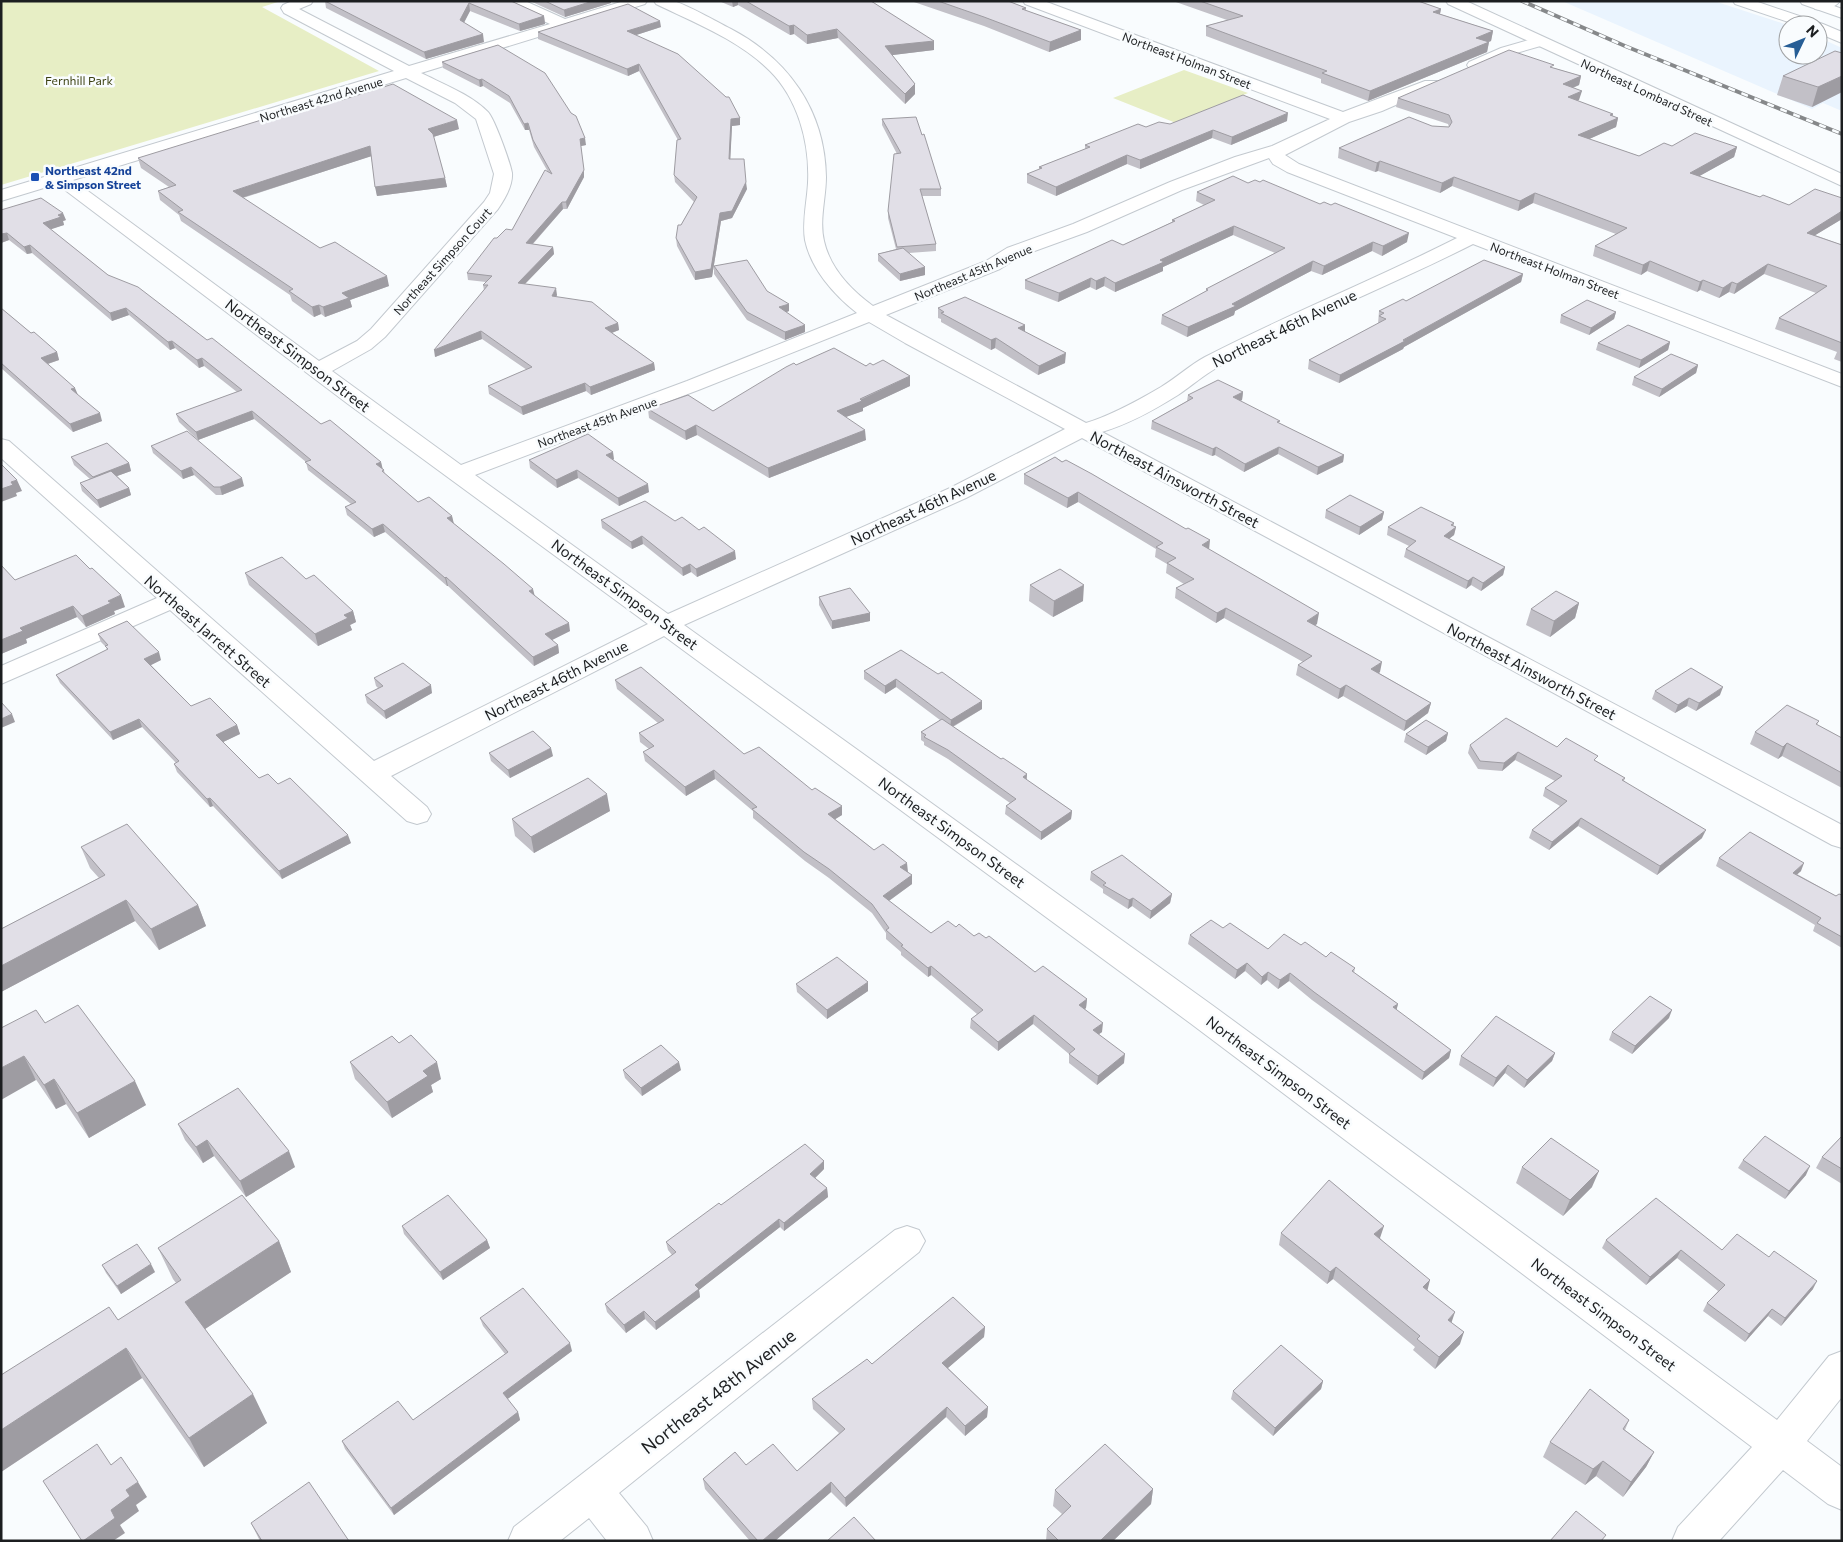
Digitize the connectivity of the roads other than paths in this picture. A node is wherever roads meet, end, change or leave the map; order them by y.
1 (306, 1) edge
2 (512, 1) edge
3 (640, 1) edge
4 (661, 1) edge
5 (1030, 1) edge
6 (1453, 1) edge
7 (1740, 1) edge
8 (1820, 3) edge
9 (1842, 14) edge
10 (1782, 15) edge
11 (564, 24) junction
12 (1828, 32) edge
13 (1842, 38) edge
14 (1539, 42) junction
15 (408, 72) junction
16 (1376, 107) junction
17 (1395, 114) dead end
18 (1343, 118) junction
19 (1278, 150) junction
20 (60, 178) junction
21 (1842, 181) edge
22 (1, 196) edge
23 (1471, 238) junction
24 (870, 313) junction
25 (318, 370) junction
26 (1842, 381) edge
27 (1083, 431) junction
28 (1, 446) edge
29 (459, 473) junction
30 (173, 600) junction
31 (666, 624) junction
32 (1, 676) edge
33 (371, 774) junction
34 (417, 814) dead end
35 (1842, 838) edge
36 (907, 1241) dead end
37 (1842, 1368) edge
38 (1780, 1445) junction
39 (592, 1491) junction
40 (1842, 1491) edge
41 (528, 1541) edge
42 (633, 1541) edge
43 (1692, 1541) edge

1 - 15 street
2 - 11 street
3 - 11 street, Northeast 42nd Avenue
4 - 24 street, Northeast Ainsworth Street
5 - 18 street, Northeast Holman Street
6 - 14 street, Northeast Lombard Street
7 - 10 street
8 - 9 street
11 - 15 street, Northeast 42nd Avenue
12 - 13 street
14 - 16 street, Northeast 45th Avenue
14 - 21 street, Northeast Lombard Street
15 - 20 street, Northeast 42nd Avenue
15 - 25 street, Northeast Simpson Court
16 - 17 street
16 - 18 street, Northeast 45th Avenue
18 - 19 street, Northeast 45th Avenue
19 - 23 street, Northeast Holman Street
19 - 24 street, Northeast 45th Avenue
20 - 22 street, Northeast 42nd Avenue
20 - 25 street, Northeast Simpson Street
23 - 26 street, Northeast Holman Street
23 - 27 street, Northeast 46th Avenue
24 - 27 street, Northeast Ainsworth Street
24 - 29 street, Northeast 45th Avenue
25 - 29 street, Northeast Simpson Street
27 - 31 street, Northeast 46th Avenue
27 - 35 street, Northeast Ainsworth Street
28 - 30 street, Northeast Jarrett Street
29 - 31 street, Northeast Simpson Street
30 - 32 street
30 - 33 street, Northeast Jarrett Street
31 - 33 street, Northeast 46th Avenue
31 - 38 street, Northeast Simpson Street
33 - 34 street, Northeast Jarrett Street
36 - 39 street, Northeast 48th Avenue
37 - 38 street
38 - 40 street, Northeast Simpson Street
38 - 43 street
39 - 41 street, Northeast 48th Avenue
39 - 42 street

